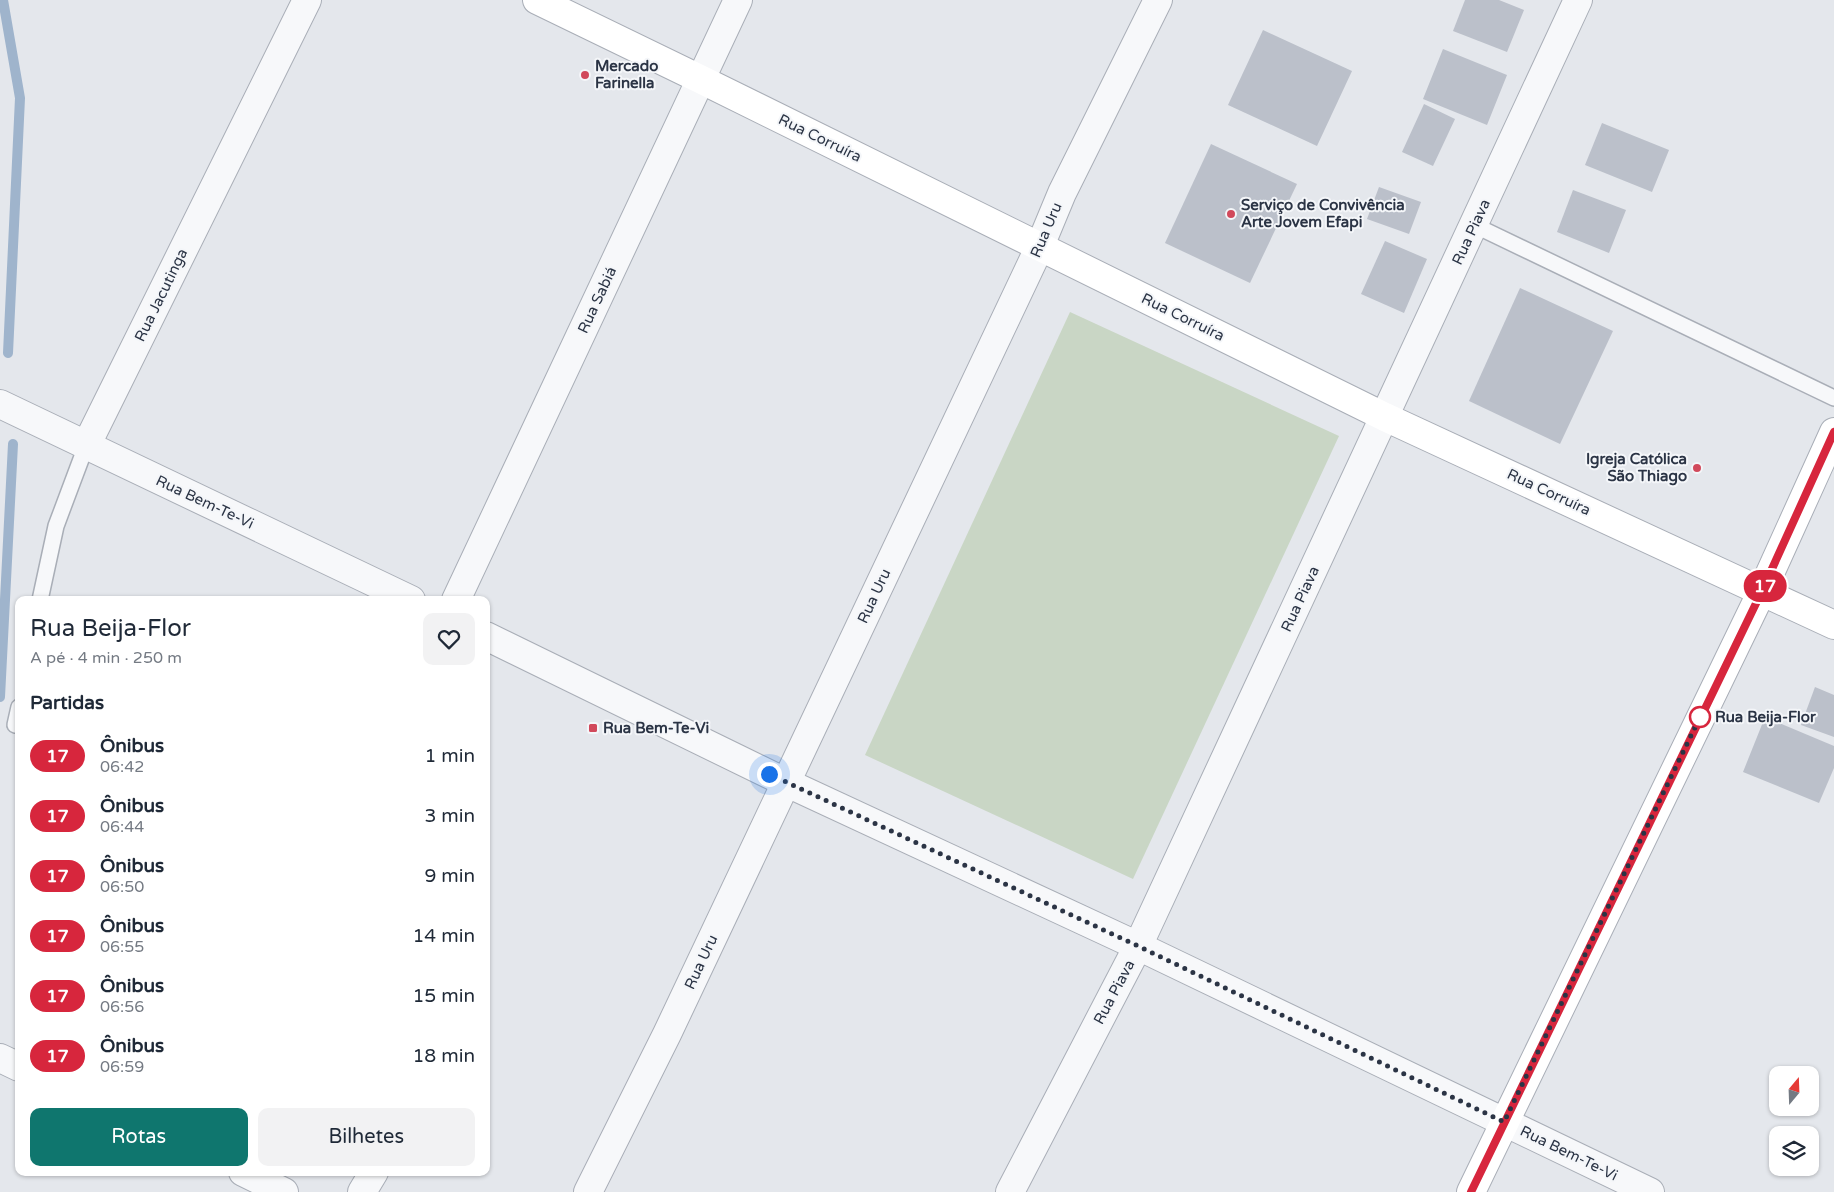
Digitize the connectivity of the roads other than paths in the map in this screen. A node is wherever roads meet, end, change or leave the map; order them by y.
1 (307, 0) edge
2 (537, 0) edge
3 (738, 0) edge
4 (1158, 0) edge
5 (1578, 0) edge
6 (700, 78) junction
7 (1474, 225) junction
8 (1040, 246) junction
9 (1834, 398) edge
10 (0, 404) edge
11 (1385, 417) junction
12 (1834, 432) edge
13 (86, 446) junction
14 (1762, 591) junction
15 (41, 596) edge
16 (403, 596) edge
17 (458, 596) edge
18 (1834, 625) edge
19 (490, 638) edge
20 (785, 782) junction
21 (1138, 946) junction
22 (0, 1058) edge
23 (15, 1065) edge
24 (1504, 1122) junction
25 (252, 1176) edge
26 (372, 1176) edge
27 (284, 1192) edge
28 (362, 1192) edge
29 (588, 1192) edge
30 (1010, 1192) edge
31 (1471, 1192) edge
32 (1650, 1192) edge

1 - 13 street, Rua Jacutinga
2 - 6 street, Rua Corruíra
3 - 6 street, Rua Sabiá
4 - 8 street, Rua Uru
5 - 7 street, Rua Piava
6 - 8 street, Rua Corruíra
6 - 17 street, Rua Sabiá
7 - 9 lane
7 - 11 street, Rua Piava
8 - 11 street, Rua Corruíra
8 - 20 street, Rua Uru
10 - 13 street, Rua Bem-Te-Vi
11 - 14 street, Rua Corruíra
11 - 21 street, Rua Piava
12 - 14 street
13 - 15 lane, Rua Jacutinga
13 - 16 street, Rua Bem-Te-Vi
14 - 18 street, Rua Corruíra
14 - 24 street
19 - 20 street, Rua Bem-Te-Vi
20 - 21 street, Rua Bem-Te-Vi
20 - 29 street, Rua Uru
21 - 24 street, Rua Bem-Te-Vi
21 - 30 street, Rua Piava
22 - 23 street
24 - 31 street
24 - 32 street, Rua Bem-Te-Vi
25 - 27 street
26 - 28 street

